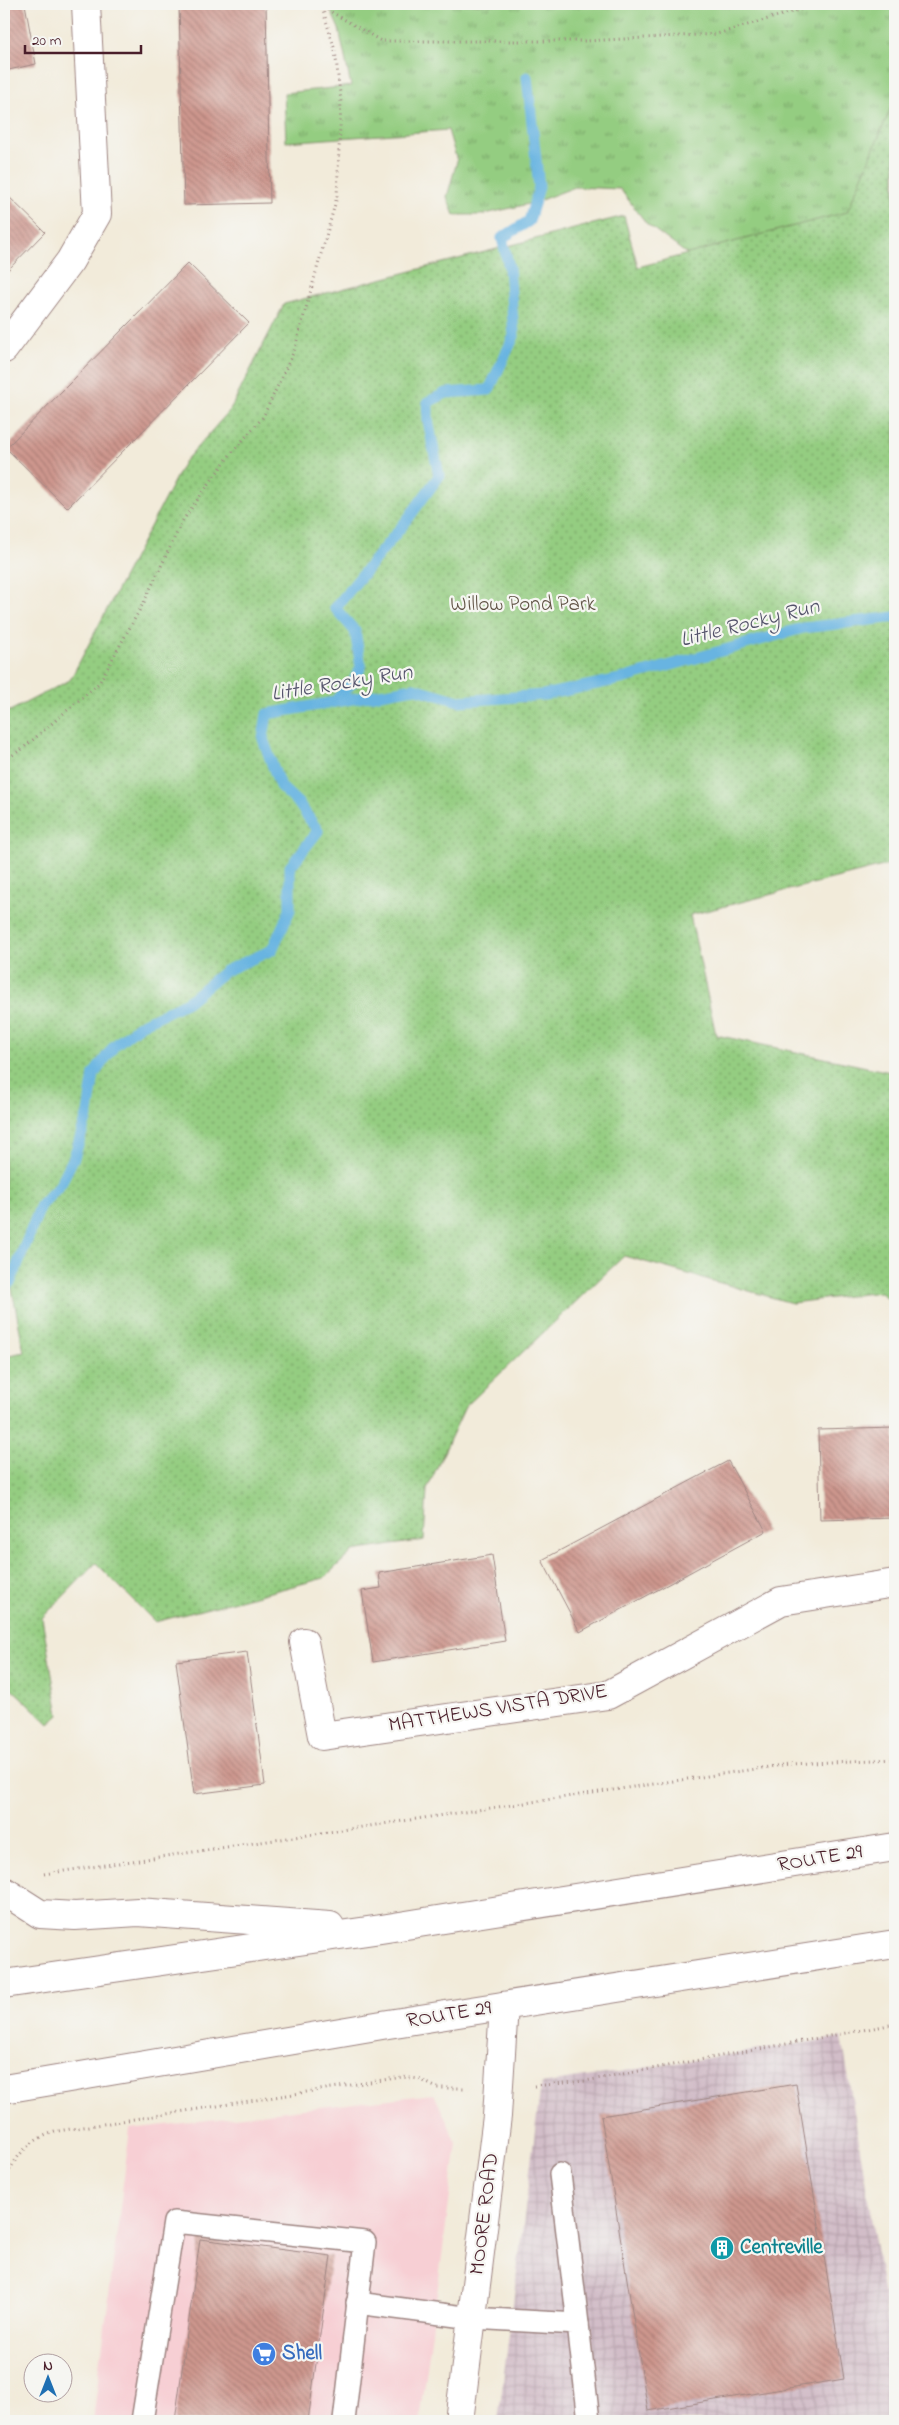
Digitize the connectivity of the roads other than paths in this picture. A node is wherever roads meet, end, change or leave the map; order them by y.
1 (86, 4) edge
2 (4, 349) edge
3 (895, 1583) edge
4 (304, 1642) dead end
5 (895, 1847) edge
6 (4, 1891) edge
7 (381, 1929) junction
8 (895, 1944) edge
9 (4, 1984) edge
10 (504, 2006) junction
11 (4, 2089) edge
12 (560, 2174) dead end
13 (357, 2304) junction
14 (472, 2318) junction
15 (578, 2324) junction
16 (142, 2421) edge
17 (344, 2421) edge
18 (459, 2421) edge
19 (589, 2421) edge

1 - 2 main road
3 - 4 main road, MATTHEWS VISTA DRIVE
5 - 7 main road, ROUTE 29
6 - 7 main road
7 - 9 main road, ROUTE 29
8 - 10 main road, ROUTE 29
10 - 11 main road, ROUTE 29
10 - 14 main road, MOORE ROAD
12 - 15 lane
13 - 14 lane
13 - 16 lane
13 - 17 lane
14 - 15 lane
14 - 18 main road, MOORE ROAD
15 - 19 lane

